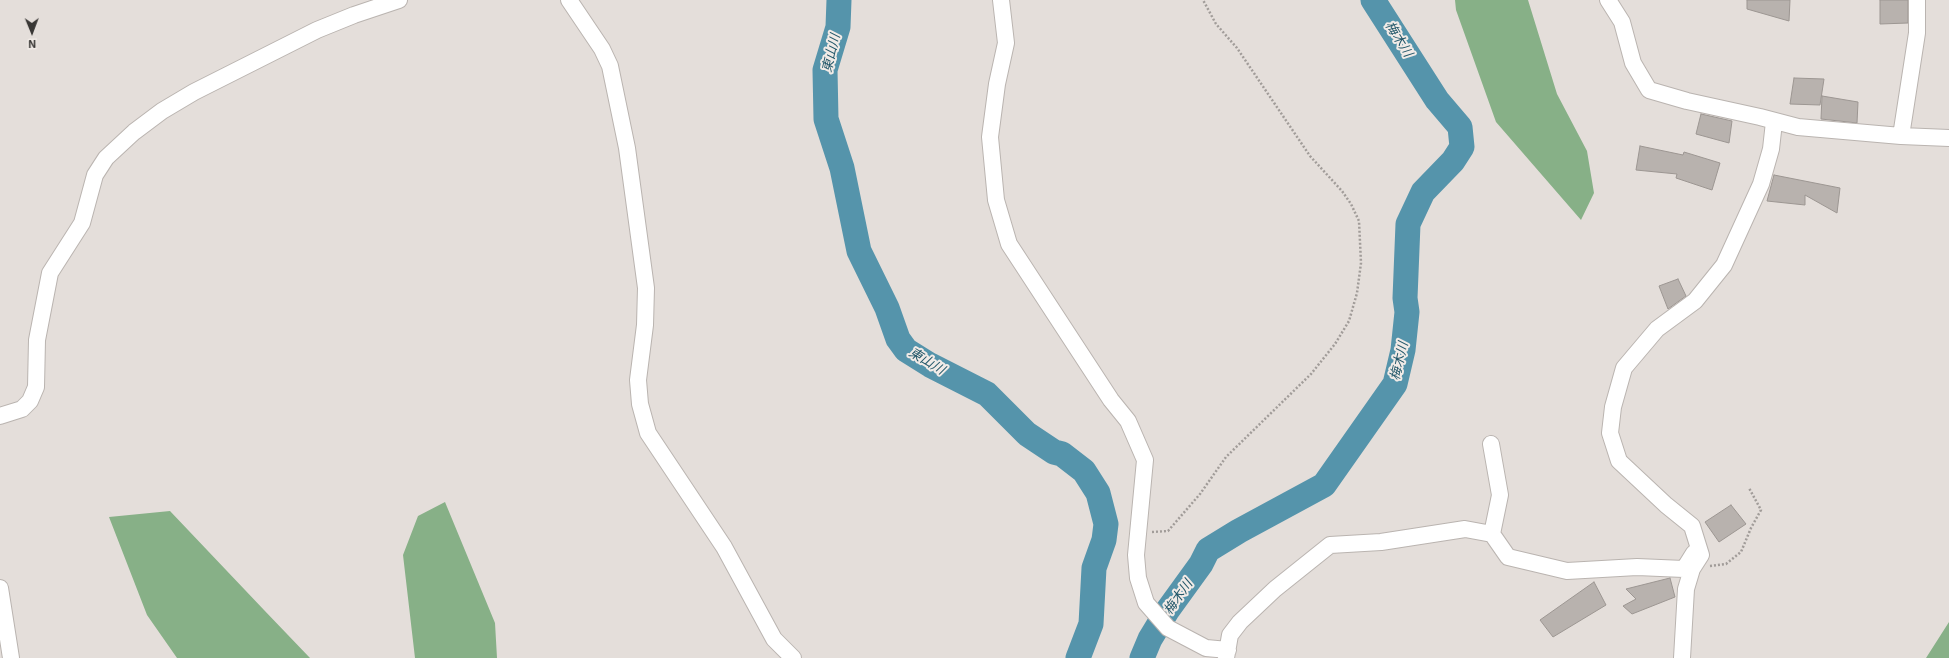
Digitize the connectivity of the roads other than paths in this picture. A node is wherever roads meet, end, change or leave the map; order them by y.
1 (399, 0) edge
2 (569, 0) edge
3 (1001, 0) edge
4 (1608, 0) edge
5 (1917, 0) edge
6 (1774, 122) junction
7 (1901, 136) junction
8 (1949, 138) edge
9 (0, 416) edge
10 (1491, 444) dead end
11 (1492, 534) junction
12 (1698, 546) junction
13 (0, 588) edge
14 (1227, 654) edge
15 (11, 658) edge
16 (793, 658) edge
17 (1682, 658) edge

1 - 9 street
2 - 16 street
3 - 14 street
4 - 6 street
5 - 7 street
6 - 7 street
6 - 12 street
7 - 8 street
10 - 11 street
11 - 12 street
11 - 14 street
12 - 17 street
13 - 15 street

